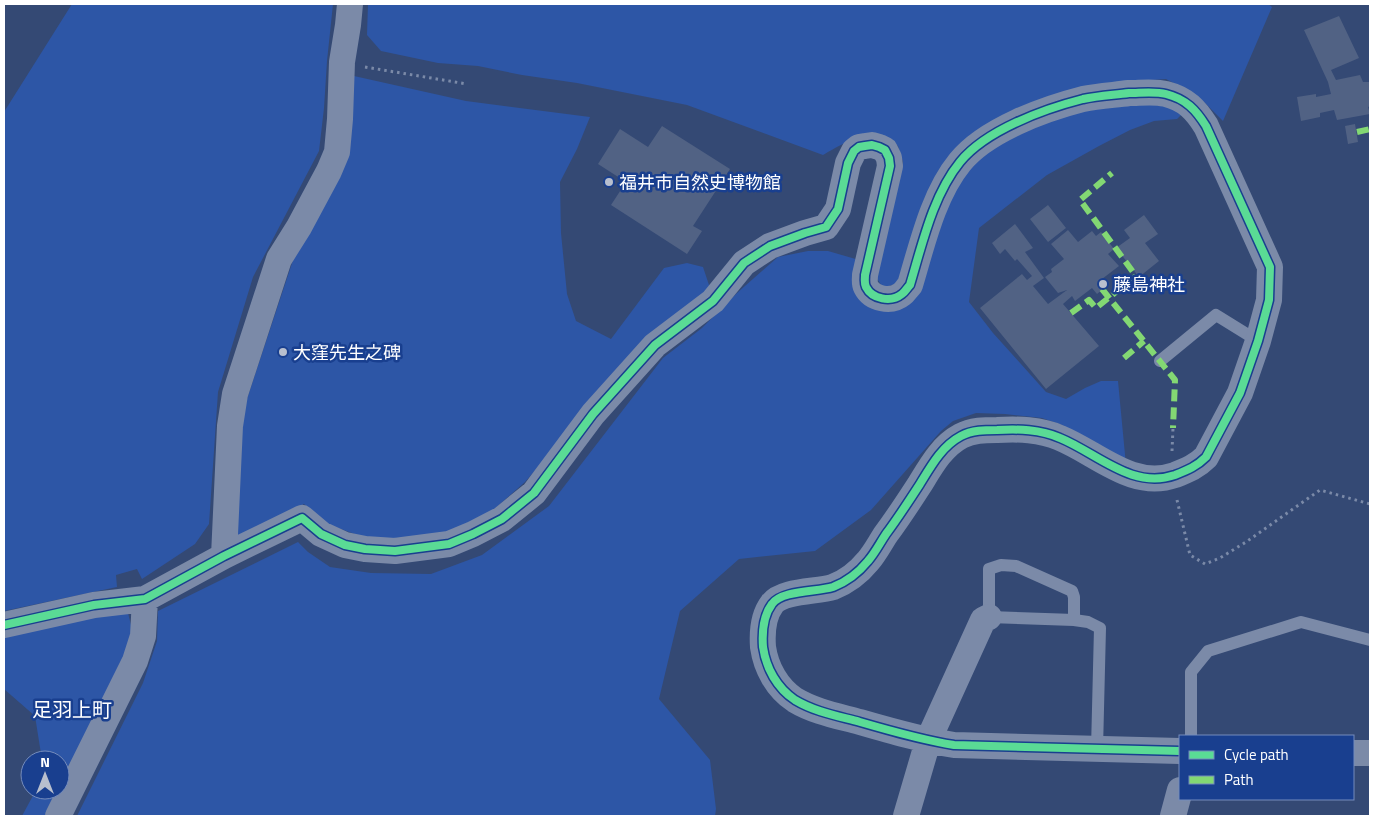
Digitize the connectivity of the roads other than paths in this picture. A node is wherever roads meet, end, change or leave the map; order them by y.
1 (350, 4) edge
2 (1258, 342) junction
3 (1160, 361) dead end
4 (224, 556) junction
5 (145, 599) junction
6 (989, 617) junction
7 (1074, 620) junction
8 (4, 625) edge
9 (1370, 640) edge
10 (1191, 735) edge
11 (928, 741) junction
12 (1097, 749) junction
13 (1179, 750) edge
14 (1354, 753) edge
15 (1370, 753) edge
16 (1179, 794) edge
17 (58, 816) edge
18 (906, 816) edge
19 (1173, 816) edge

1 - 4 street
2 - 3 lane
2 - 4 street
2 - 11 street
4 - 5 street
5 - 8 street
5 - 17 street
6 - 7 lane
6 - 7 lane
6 - 11 street
7 - 12 lane
9 - 10 lane
11 - 12 street
11 - 18 street
12 - 13 street
14 - 15 street
16 - 19 street

